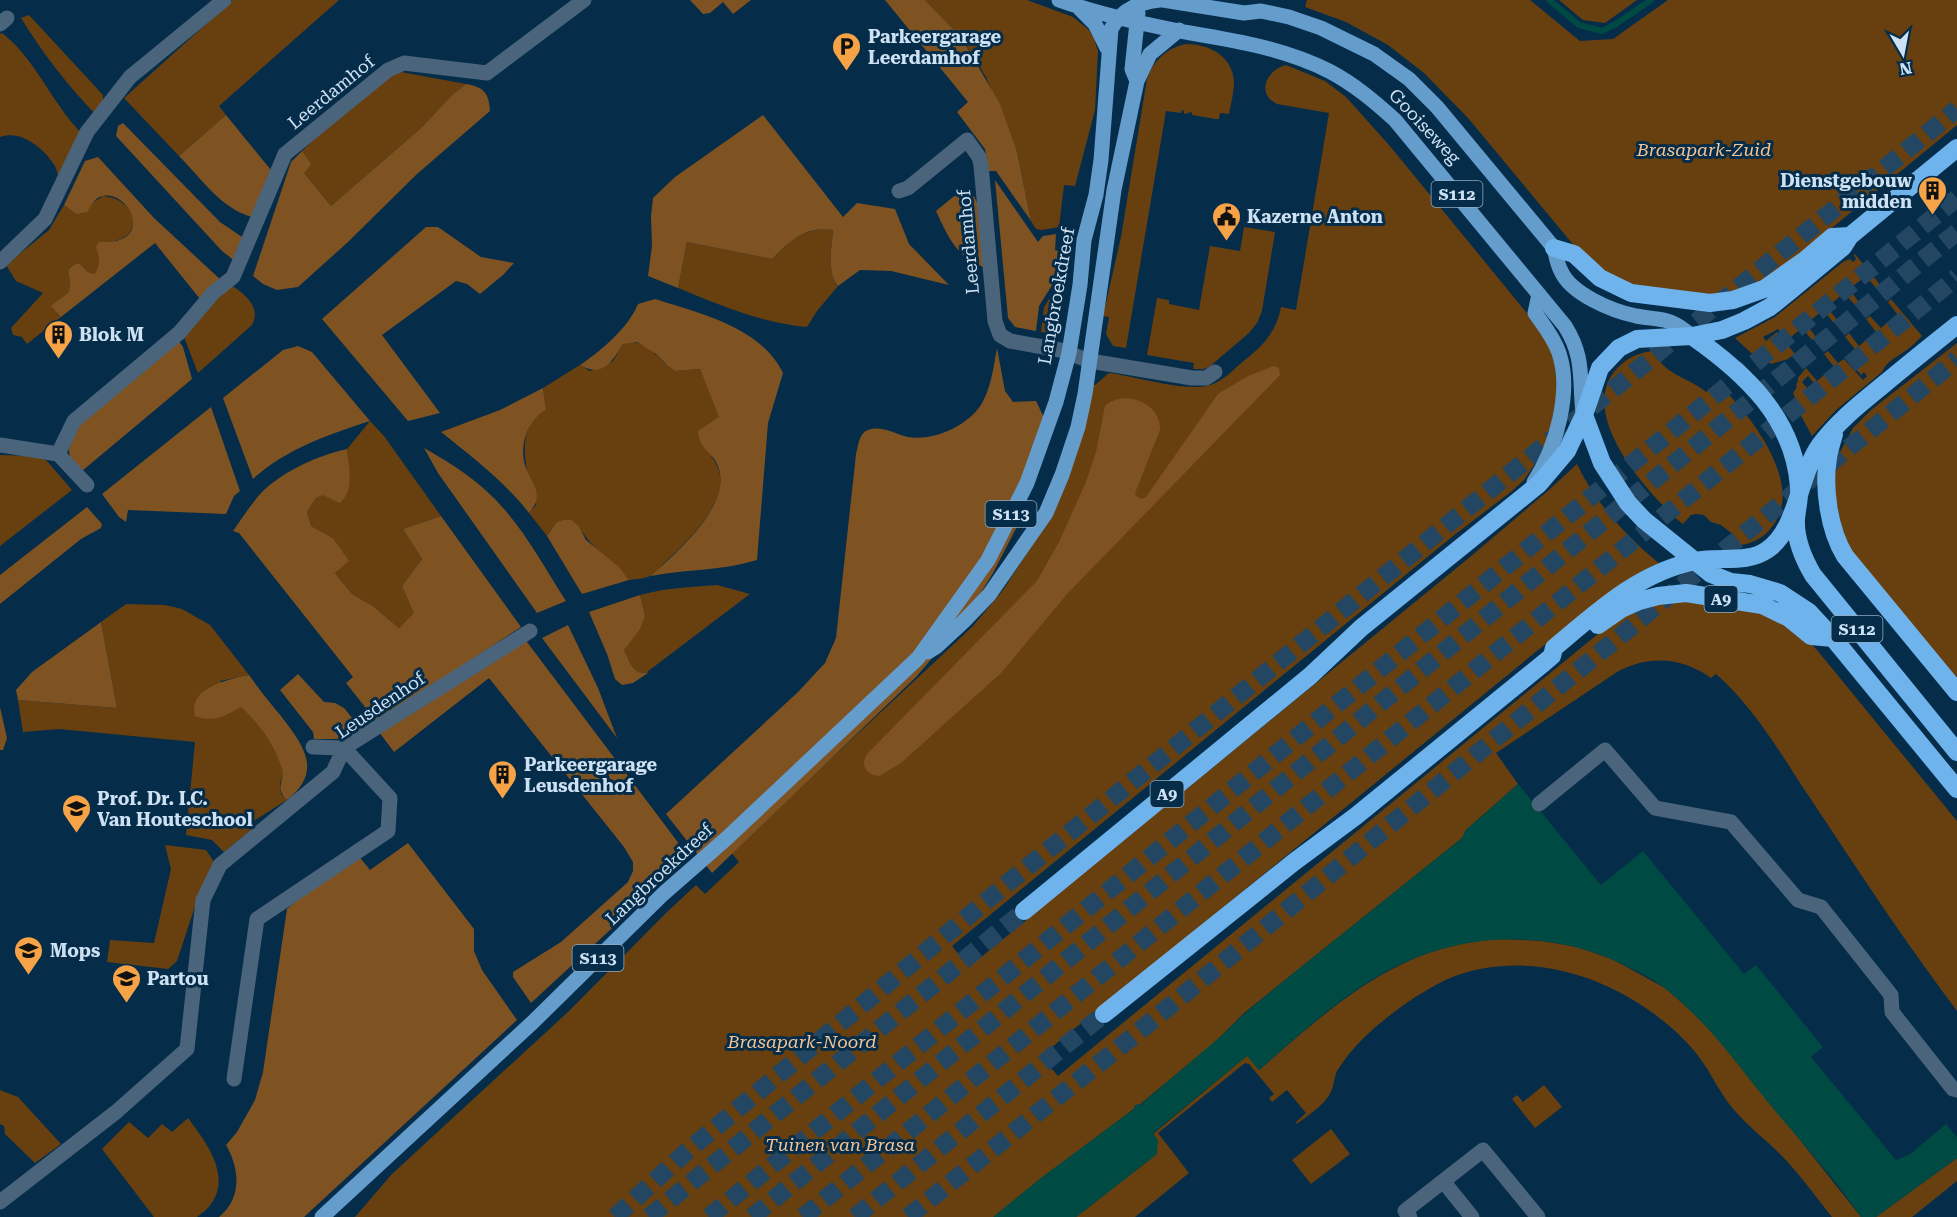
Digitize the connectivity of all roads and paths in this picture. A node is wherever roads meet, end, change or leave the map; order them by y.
1 (224, 0) edge
2 (584, 0) edge
3 (1059, 0) edge
4 (1161, 0) edge
5 (1247, 0) edge
6 (1135, 3) edge
7 (1078, 7) junction
8 (1261, 11) junction
9 (1118, 18) junction
10 (1138, 22) junction
11 (1179, 30) junction
12 (1108, 52) junction
13 (1137, 81) junction
14 (1957, 148) edge
15 (899, 191) dead end
16 (1850, 236) junction
17 (1554, 248) junction
18 (0, 262) edge
19 (1539, 294) junction
20 (1957, 325) edge
21 (1692, 336) junction
22 (1069, 353) junction
23 (1090, 361) junction
24 (1215, 372) dead end
25 (1584, 415) junction
26 (1837, 424) junction
27 (0, 445) edge
28 (58, 454) junction
29 (87, 485) dead end
30 (1799, 490) junction
31 (1526, 494) junction
32 (1696, 561) junction
33 (530, 631) dead end
34 (1833, 638) junction
35 (1552, 656) junction
36 (918, 658) junction
37 (1957, 692) edge
38 (313, 747) dead end
39 (344, 748) junction
40 (1957, 752) edge
41 (1957, 789) edge
42 (1539, 804) dead end
43 (1023, 911) tunnel mouth
44 (1104, 1014) tunnel mouth
45 (234, 1079) dead end
46 (1957, 1090) edge
47 (1443, 1181) junction
48 (0, 1202) edge
49 (1532, 1215) edge
50 (322, 1217) edge
51 (1410, 1217) edge
52 (1472, 1217) edge

1 - 18 street
2 - 28 street, Leerdamhof
3 - 7 main road, Langbroekdreef / S112
4 - 6 main road
4 - 8 main road
5 - 8 main road, S112
6 - 9 main road
6 - 10 main road, Langbroekdreef
7 - 9 main road, S112
7 - 12 main road, Langbroekdreef
8 - 17 main road, Gooiseweg / S112
9 - 10 main road, S112
9 - 12 main road
10 - 11 main road, S112
10 - 13 main road, Langbroekdreef
11 - 13 main road, S113
11 - 19 main road, Gooiseweg / S112
12 - 22 main road, Langbroekdreef / S113
13 - 23 main road, Langbroekdreef / S113
14 - 16 highway
15 - 22 street, Leerdamhof
16 - 17 highway
16 - 21 highway
17 - 21 main road, Gooiseweg / S112
19 - 25 main road, Gooiseweg / S112
19 - 31 main road
20 - 26 highway
21 - 25 highway
21 - 30 highway, S112
22 - 23 street, Leerdamhof
22 - 36 main road, Langbroekdreef / S113
23 - 24 street, Leerdamhof
23 - 36 main road, Langbroekdreef / S113
25 - 31 highway, A9
25 - 32 highway, S112
26 - 30 highway
26 - 37 highway, S112
27 - 28 street
28 - 29 street
30 - 32 highway, S112
30 - 40 highway, S112
31 - 43 highway, A9
32 - 34 highway, S112
32 - 35 highway, A9
33 - 39 street, Leusdenhof
34 - 35 highway, A9
34 - 41 highway, S112
35 - 44 highway, A9
36 - 50 main road, Langbroekdreef / S113
38 - 39 street
39 - 45 street
39 - 48 street, Leusdenhof
42 - 46 street
47 - 49 street
47 - 51 street
47 - 52 street

